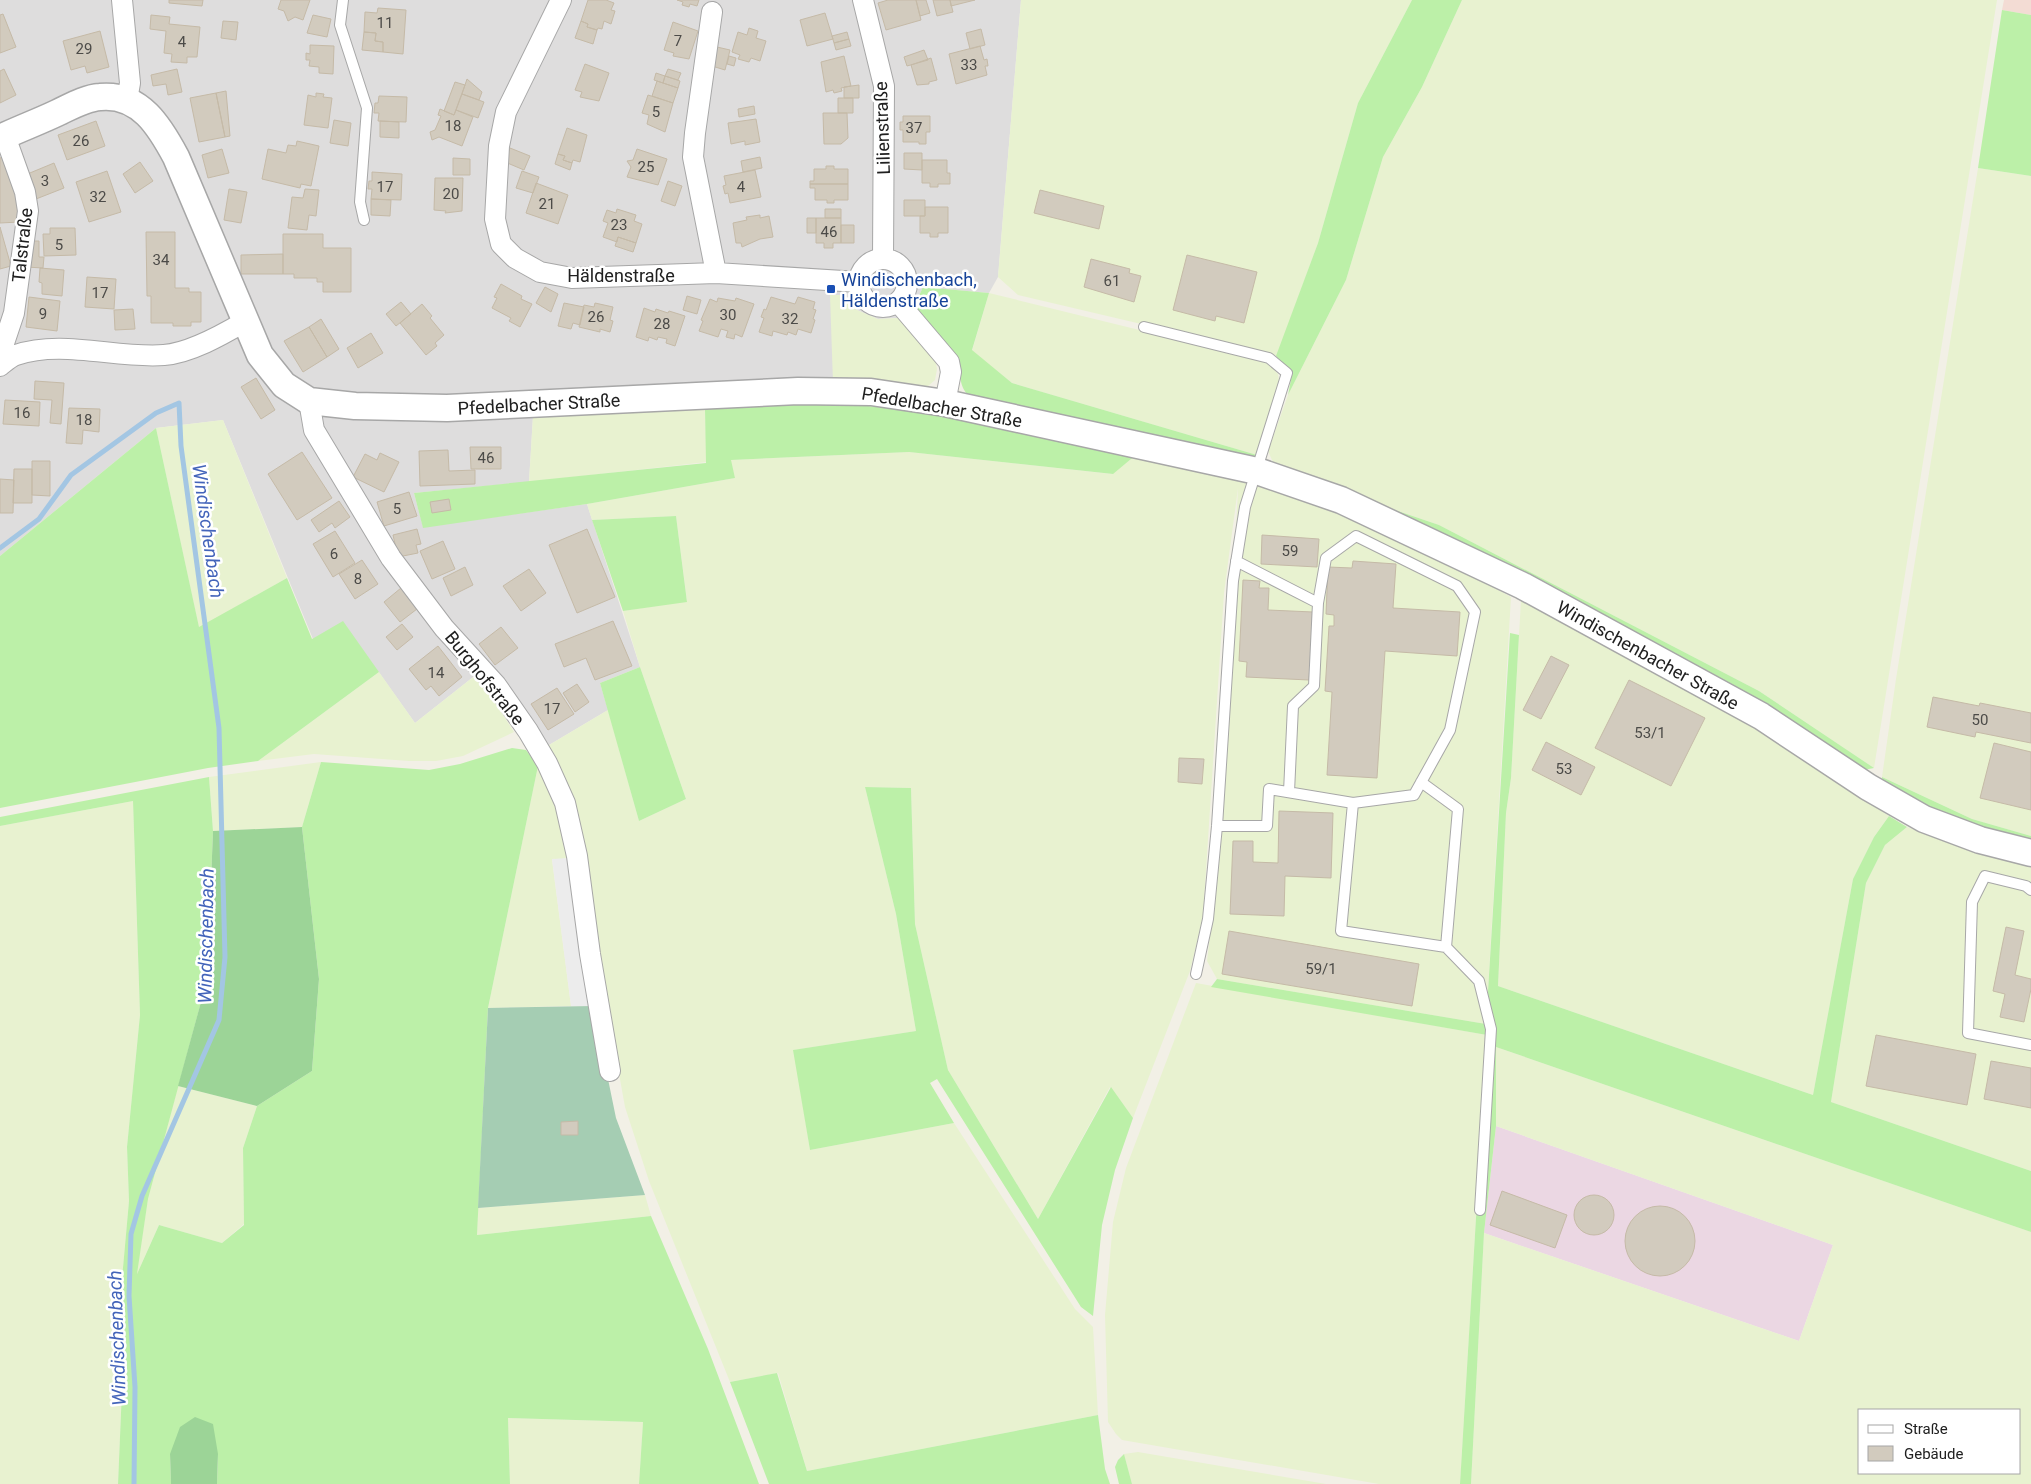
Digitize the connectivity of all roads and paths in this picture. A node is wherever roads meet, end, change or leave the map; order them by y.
1 (122, 0) edge
2 (343, 0) edge
3 (561, 0) edge
4 (863, 0) edge
5 (712, 12) dead end
6 (127, 100) junction
7 (2, 137) edge
8 (364, 220) dead end
9 (883, 259) junction
10 (716, 273) junction
11 (860, 282) junction
12 (898, 302) junction
13 (244, 322) junction
14 (1144, 327) dead end
15 (0, 355) edge
16 (0, 366) edge
17 (309, 401) junction
18 (945, 403) junction
19 (1257, 471) junction
20 (1236, 561) junction
21 (1318, 603) junction
22 (1421, 782) junction
23 (1290, 792) junction
24 (1353, 803) junction
25 (1217, 826) junction
26 (2031, 853) edge
27 (2031, 890) edge
28 (1446, 947) junction
29 (1196, 974) dead end
30 (2031, 1045) edge
31 (610, 1071) dead end
32 (1480, 1210) dead end

1 - 6 street
2 - 8 lane
3 - 10 street, Häldenstraße
4 - 9 street, Lilienstraße
5 - 10 street
6 - 7 street, Pfedelbacher Straße
6 - 13 street, Pfedelbacher Straße
7 - 15 street, Talstraße
9 - 11 street
9 - 12 street
10 - 11 street, Häldenstraße
11 - 12 street
12 - 18 street
13 - 16 street
13 - 17 street, Pfedelbacher Straße
14 - 19 lane
17 - 18 street, Pfedelbacher Straße
17 - 31 street, Burghofstraße
18 - 19 street, Pfedelbacher Straße
19 - 20 lane
19 - 26 street, Windischenbacher Straße
20 - 21 lane
20 - 25 lane
21 - 22 lane
21 - 23 lane
22 - 24 lane
22 - 28 lane
23 - 24 lane
23 - 25 lane
24 - 28 lane
25 - 29 lane
27 - 30 lane
28 - 32 lane

